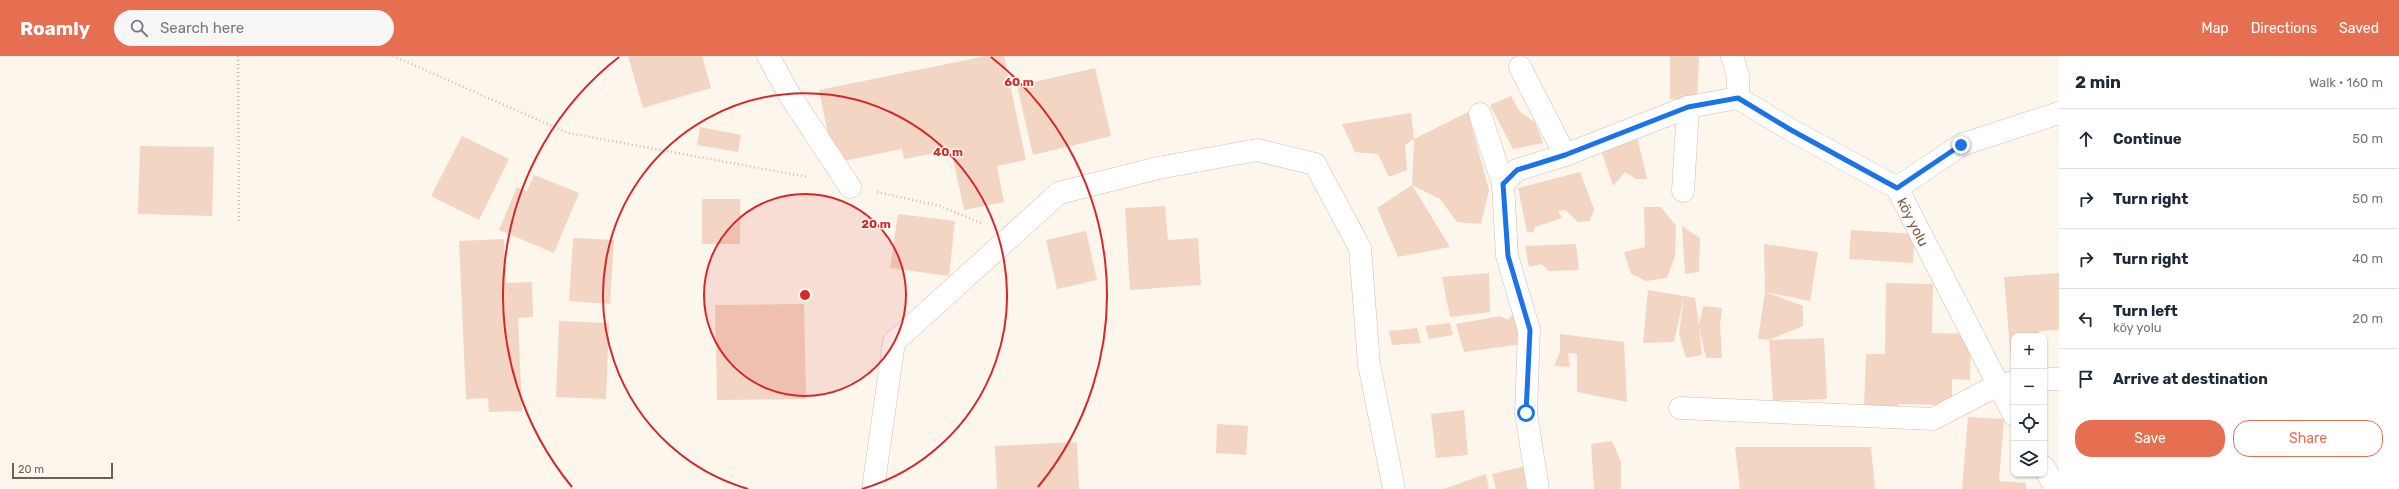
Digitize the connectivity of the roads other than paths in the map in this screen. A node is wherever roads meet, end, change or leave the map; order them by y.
1 (768, 56) edge
2 (1732, 56) edge
3 (1520, 68) dead end
4 (1738, 98) junction
5 (1688, 107) junction
6 (2059, 113) edge
7 (1480, 114) dead end
8 (1565, 155) junction
9 (1503, 184) junction
10 (850, 187) road end
11 (1897, 188) junction
12 (1683, 190) dead end
13 (2047, 379) edge
14 (2059, 379) edge
15 (2006, 384) edge
16 (2011, 405) edge
17 (1680, 408) dead end
18 (2047, 472) edge
19 (873, 489) edge
20 (1394, 489) edge
21 (1538, 489) edge
22 (2056, 489) edge

1 - 10 street
2 - 4 street
3 - 8 street
4 - 5 street
4 - 11 street
5 - 8 street
5 - 12 street
6 - 11 street, köy yolu
7 - 9 street
8 - 9 street
9 - 21 street
11 - 15 street, köy yolu
13 - 14 street
15 - 16 street, köy yolu
15 - 17 street
18 - 22 street
19 - 20 street

